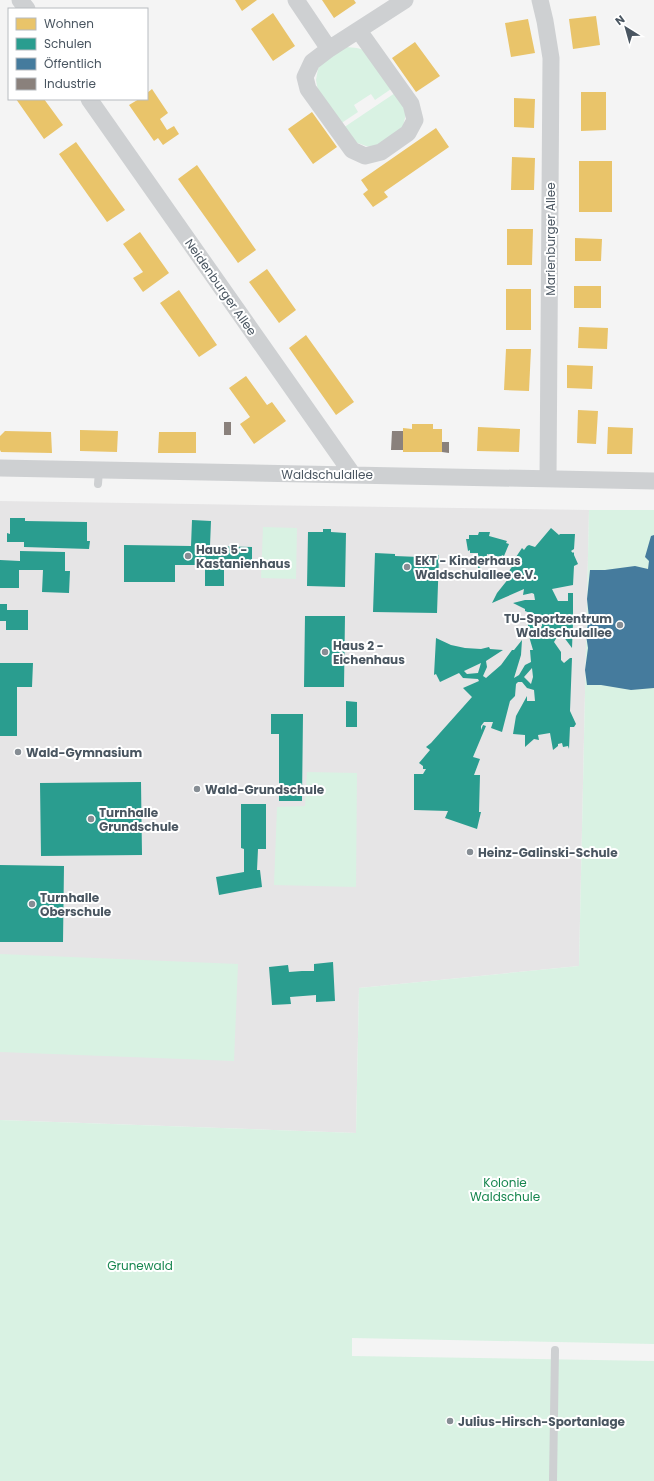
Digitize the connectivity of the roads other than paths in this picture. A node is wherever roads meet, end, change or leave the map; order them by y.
1 (20, 0) edge
2 (296, 0) edge
3 (405, 0) edge
4 (540, 0) edge
5 (26, 8) edge
6 (359, 31) junction
7 (329, 49) junction
8 (90, 100) edge
9 (0, 468) edge
10 (353, 475) junction
11 (548, 479) junction
12 (654, 481) edge
13 (556, 1350) dead end
14 (552, 1481) edge

1 - 5 street
2 - 7 street
3 - 6 street
4 - 11 street, Marienburger Allee
6 - 7 street
6 - 7 street
8 - 10 street, Neidenburger Allee
9 - 10 street, Waldschulallee
10 - 11 street, Waldschulallee
11 - 12 street, Waldschulallee
13 - 14 lane

